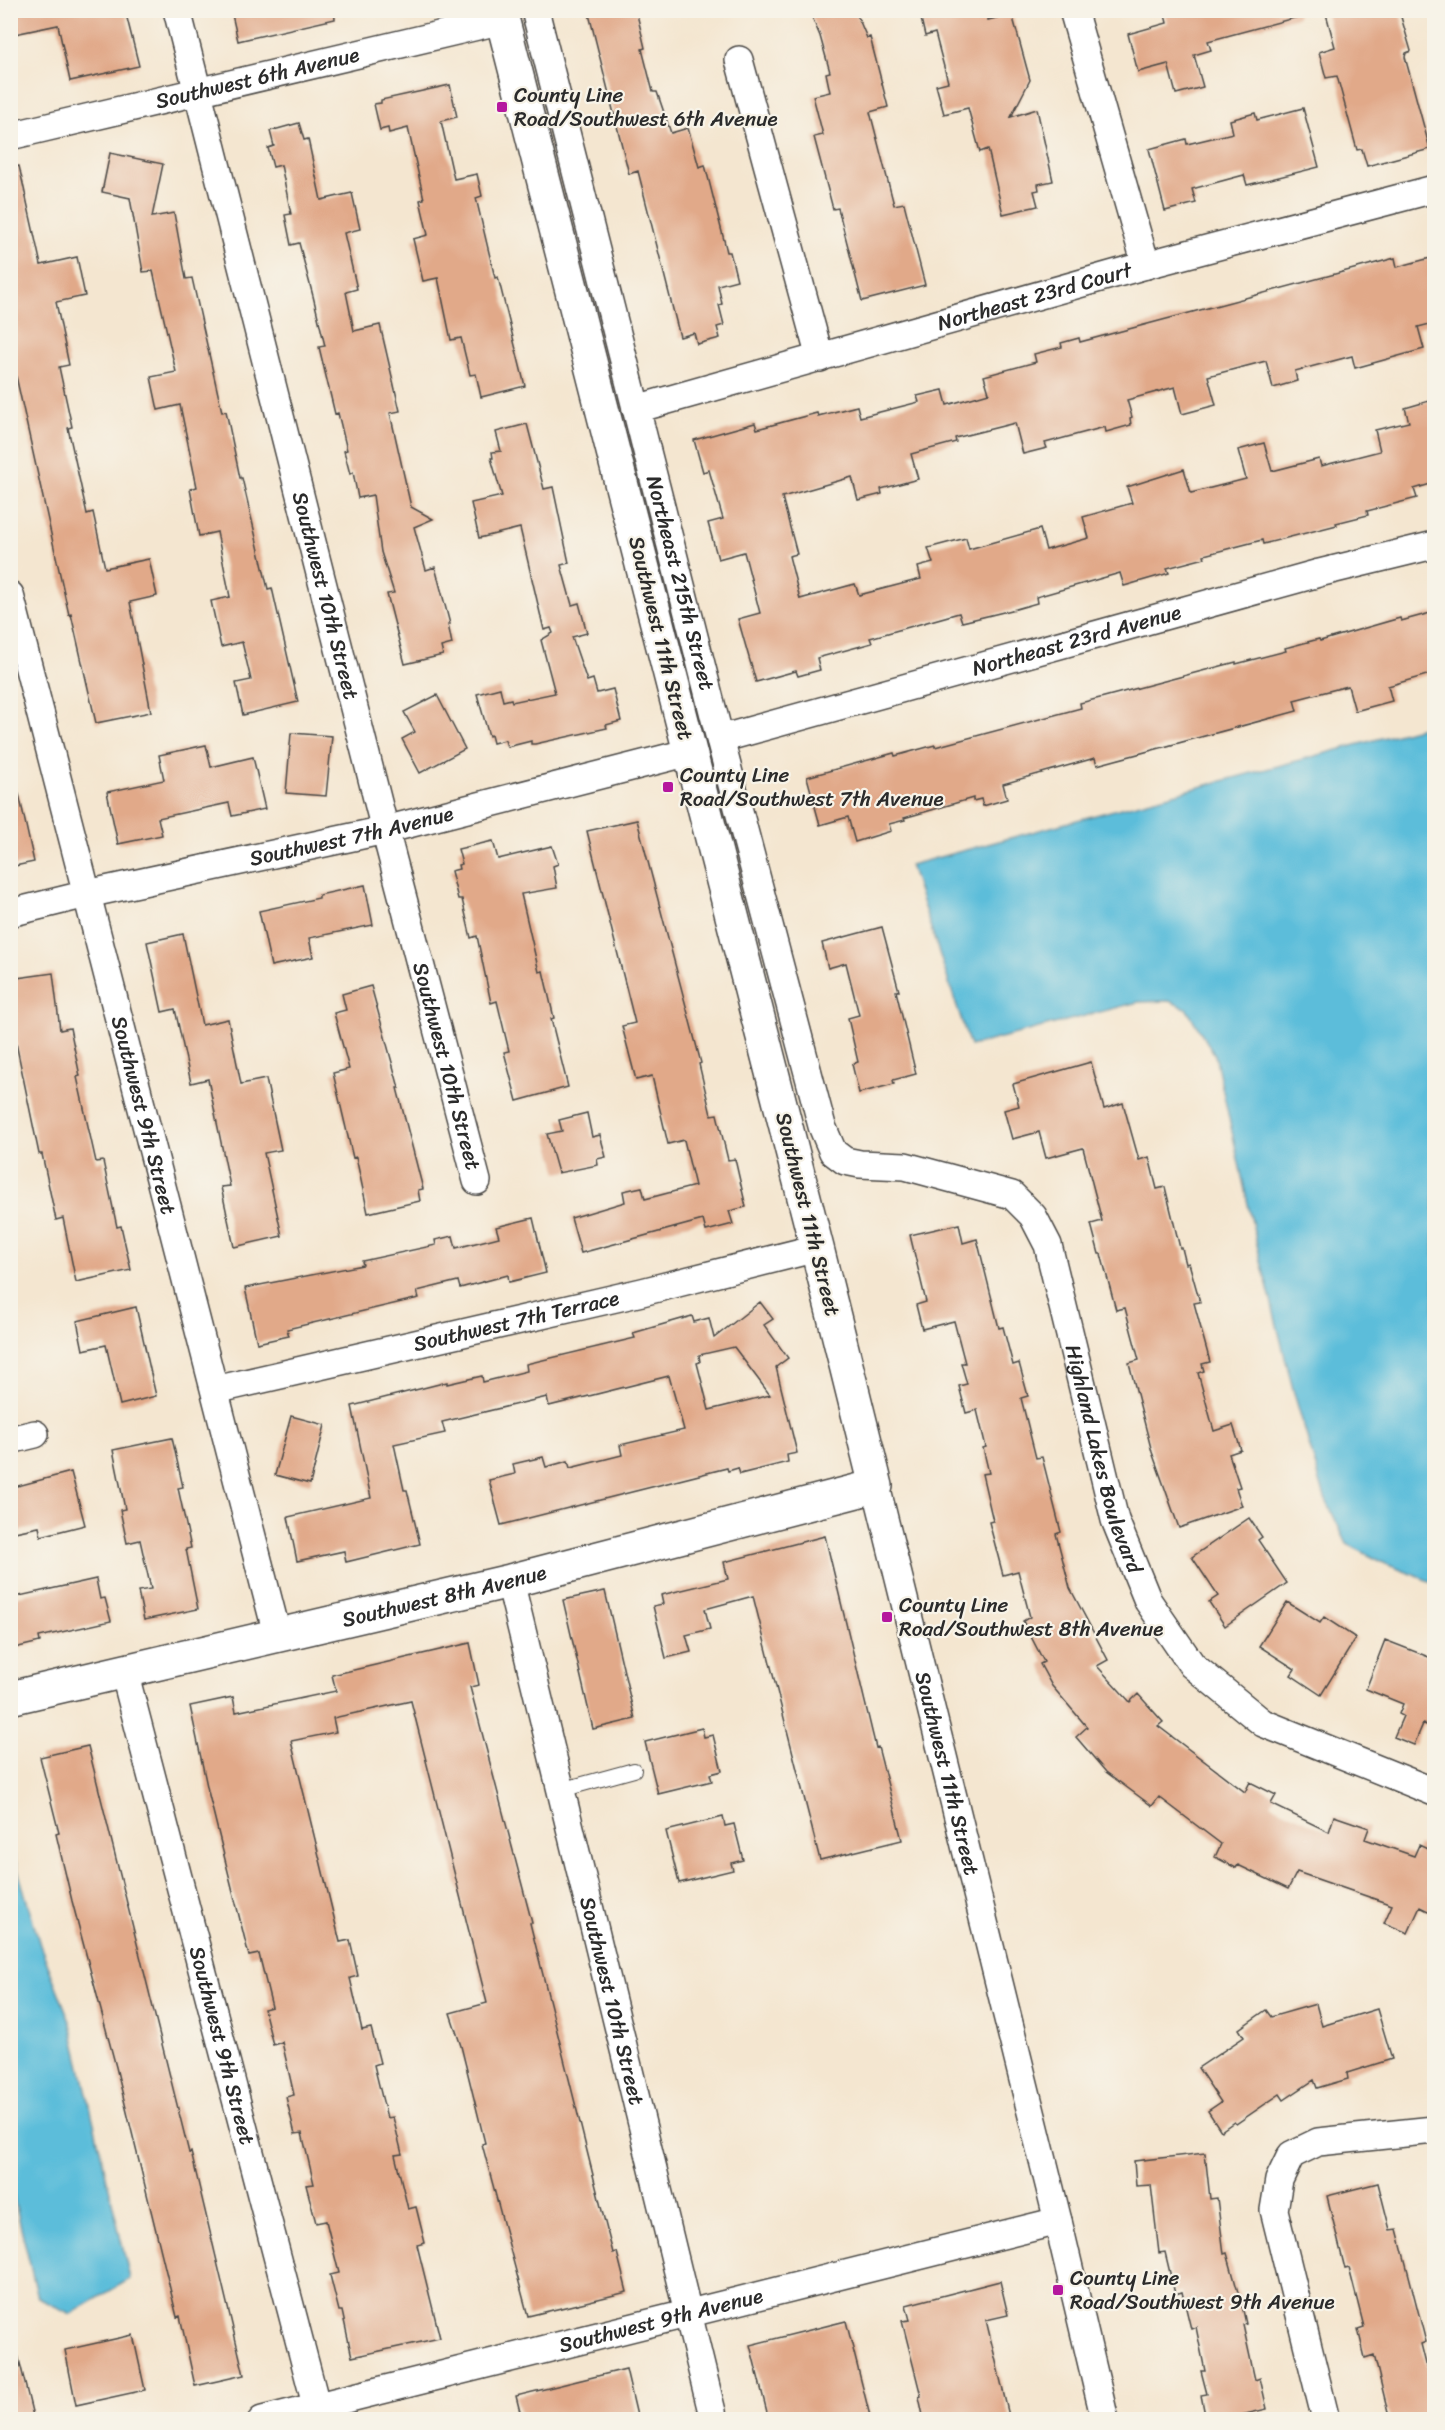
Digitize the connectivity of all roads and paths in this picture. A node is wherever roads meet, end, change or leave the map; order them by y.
1 (177, 10) edge
2 (535, 10) edge
3 (1073, 10) edge
4 (501, 15) edge
5 (739, 60) dead end
6 (198, 91) junction
7 (10, 136) edge
8 (1434, 189) edge
9 (1146, 265) junction
10 (820, 357) junction
11 (636, 409) junction
12 (1434, 545) edge
13 (10, 596) edge
14 (720, 739) junction
15 (690, 752) junction
16 (385, 830) junction
17 (87, 894) junction
18 (10, 913) edge
19 (833, 1152) joint
20 (477, 1181) dead end
21 (817, 1248) junction
22 (215, 1390) junction
23 (876, 1486) junction
24 (510, 1581) junction
25 (277, 1634) junction
26 (123, 1671) junction
27 (10, 1698) edge
28 (634, 1770) dead end
29 (561, 1790) junction
30 (1434, 1792) edge
31 (1434, 2130) edge
32 (1058, 2221) junction
33 (688, 2312) junction
34 (319, 2413) edge
35 (262, 2420) edge
36 (714, 2420) edge
37 (1105, 2420) edge
38 (1326, 2420) edge

1 - 6 street, Southwest 10th Street
2 - 11 street, Northeast 215th Street
3 - 9 street
4 - 6 street, Southwest 6th Avenue
4 - 15 street, Southwest 11th Street
5 - 10 street
6 - 7 street, Southwest 6th Avenue
6 - 16 street, Southwest 10th Street
8 - 9 street, Northeast 23rd Court
9 - 10 street, Northeast 23rd Court
10 - 11 street, Northeast 23rd Court
11 - 14 street, Northeast 215th Street
12 - 14 street, Northeast 23rd Avenue
13 - 17 street, Southwest 9th Street
14 - 19 street, Northeast 215th Street
15 - 16 street, Southwest 7th Avenue
15 - 21 street, Southwest 11th Street
16 - 17 street, Southwest 7th Avenue
16 - 20 street, Southwest 10th Street
17 - 18 street, Southwest 7th Avenue
17 - 22 street, Southwest 9th Street
19 - 30 street, Highland Lakes Boulevard
21 - 22 street, Southwest 7th Terrace
21 - 23 street, Southwest 11th Street
22 - 25 street, Southwest 9th Street
23 - 24 street, Southwest 8th Avenue
23 - 32 street, Southwest 11th Street
24 - 25 street, Southwest 8th Avenue
24 - 29 street, Southwest 10th Street
25 - 26 street, Southwest 8th Avenue
26 - 27 street, Southwest 8th Avenue
26 - 34 street, Southwest 9th Street
28 - 29 lane
29 - 33 street, Southwest 10th Street
31 - 38 street
32 - 33 street, Southwest 9th Avenue
32 - 37 street, Southwest 11th Street
33 - 34 street, Southwest 9th Avenue
33 - 36 street, Southwest 10th Street
34 - 35 street, Southwest 9th Avenue

